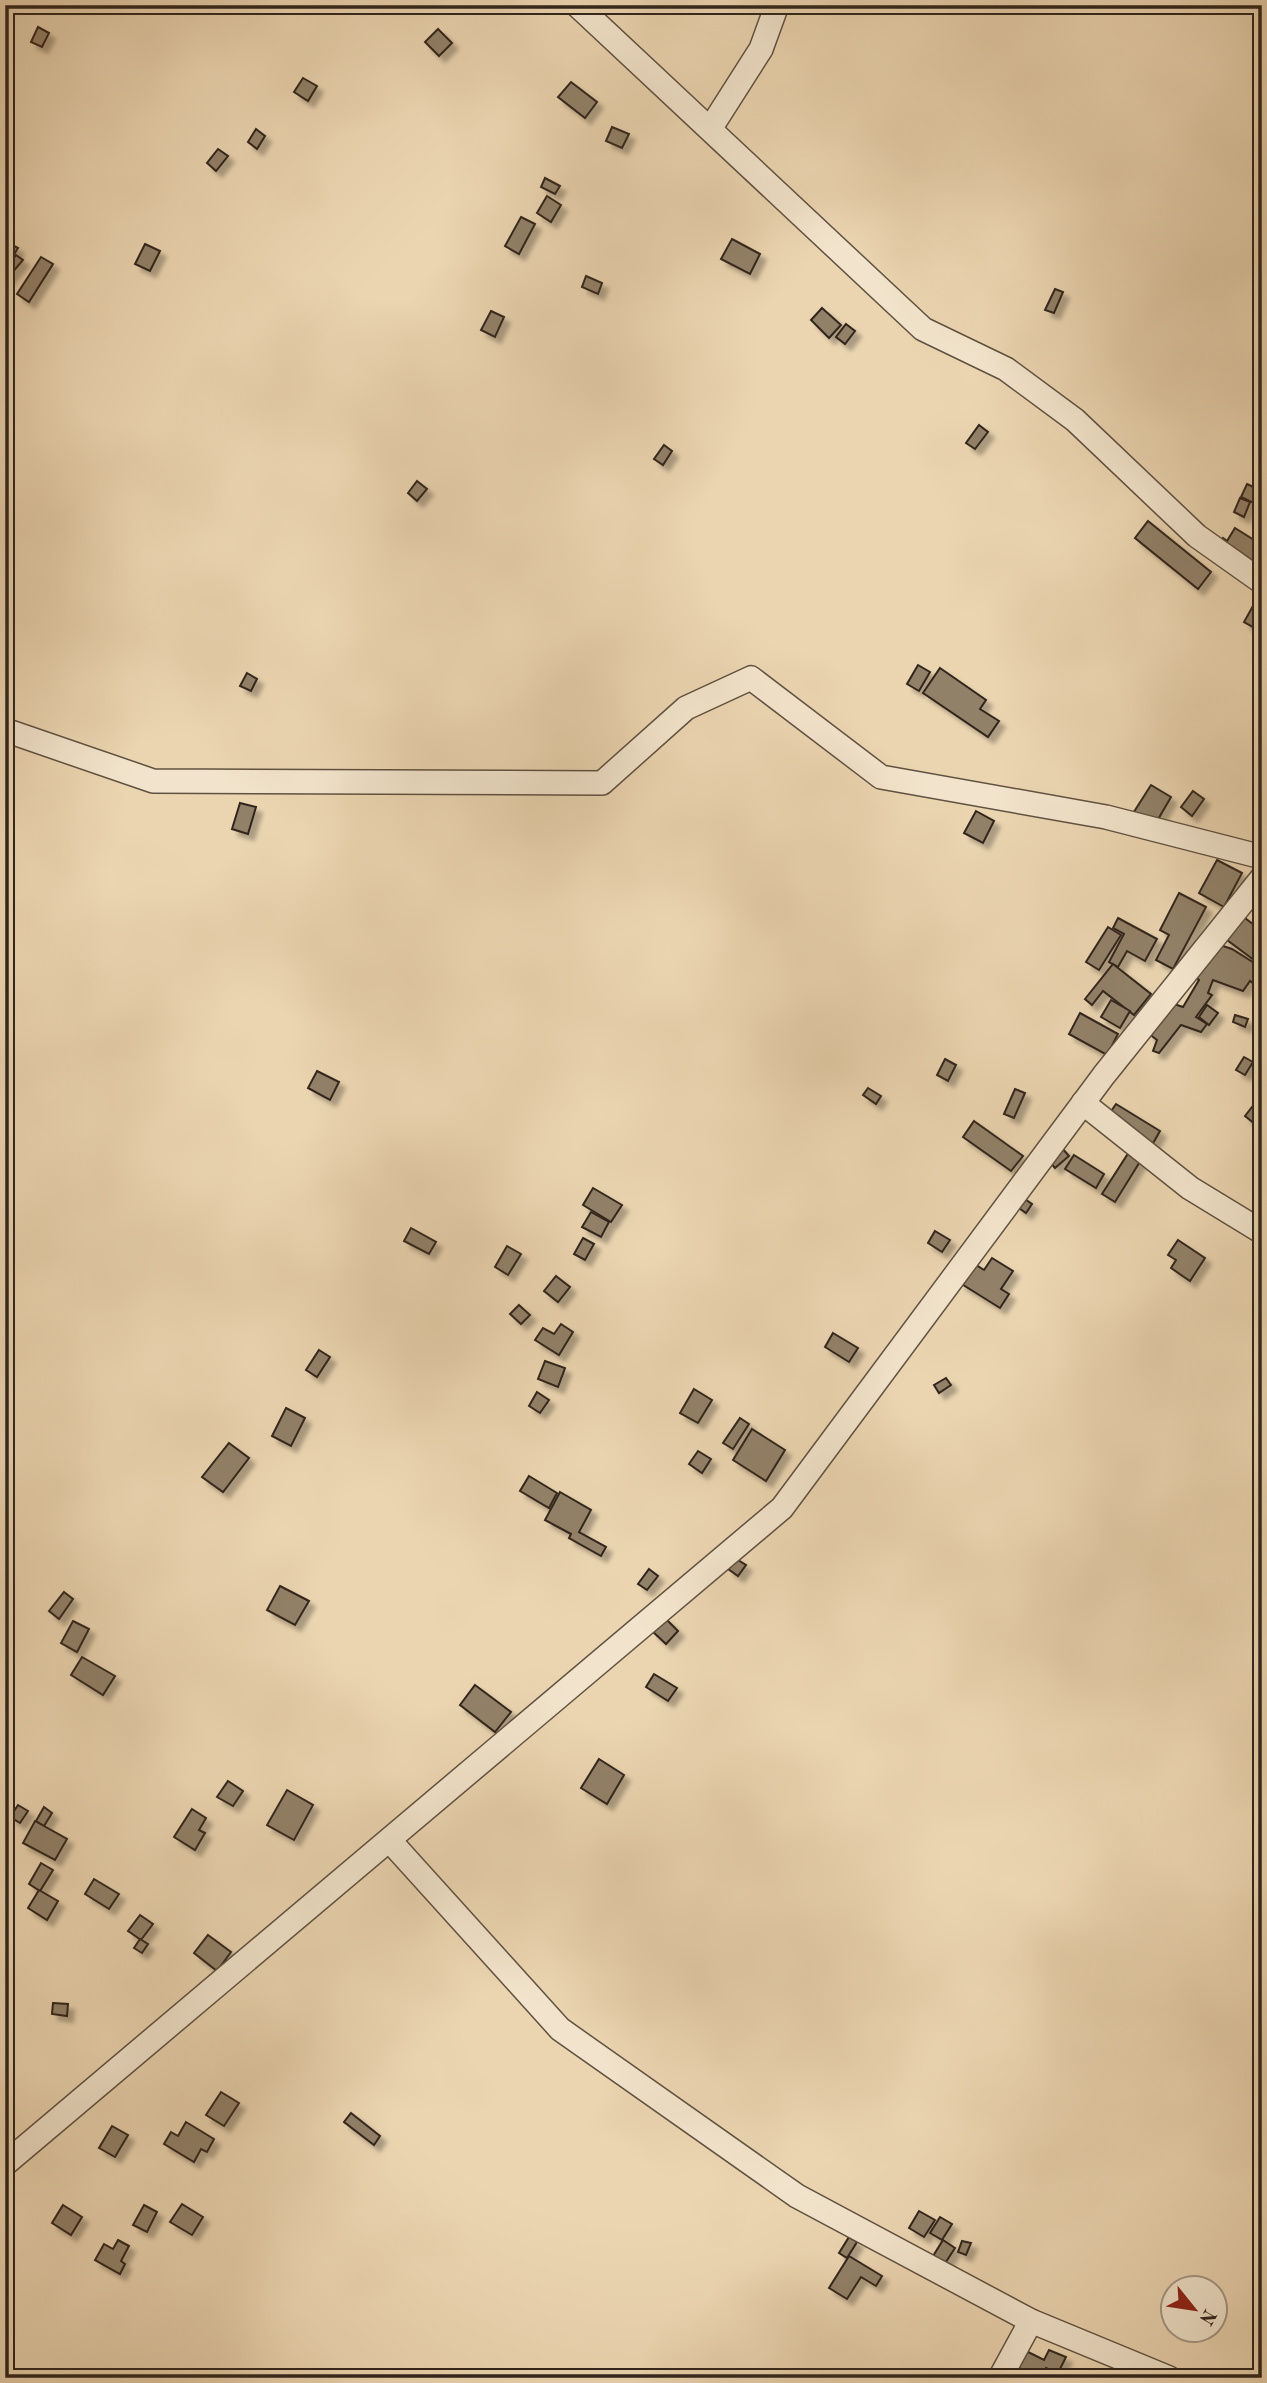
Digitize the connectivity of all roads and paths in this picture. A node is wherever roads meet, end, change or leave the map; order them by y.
1 (577, 5) edge
2 (777, 5) edge
3 (710, 129) junction
4 (1262, 582) edge
5 (5, 730) edge
6 (1262, 857) edge
7 (1262, 878) edge
8 (1083, 1103) junction
9 (1262, 1232) edge
10 (390, 1842) junction
11 (5, 2164) edge
12 (1031, 2321) junction
13 (1000, 2378) edge
14 (1169, 2378) edge

1 - 3 street
2 - 3 street
3 - 4 street
5 - 6 street
7 - 8 street
8 - 9 street
8 - 10 street
10 - 11 street
10 - 12 street
12 - 13 street
12 - 14 street

